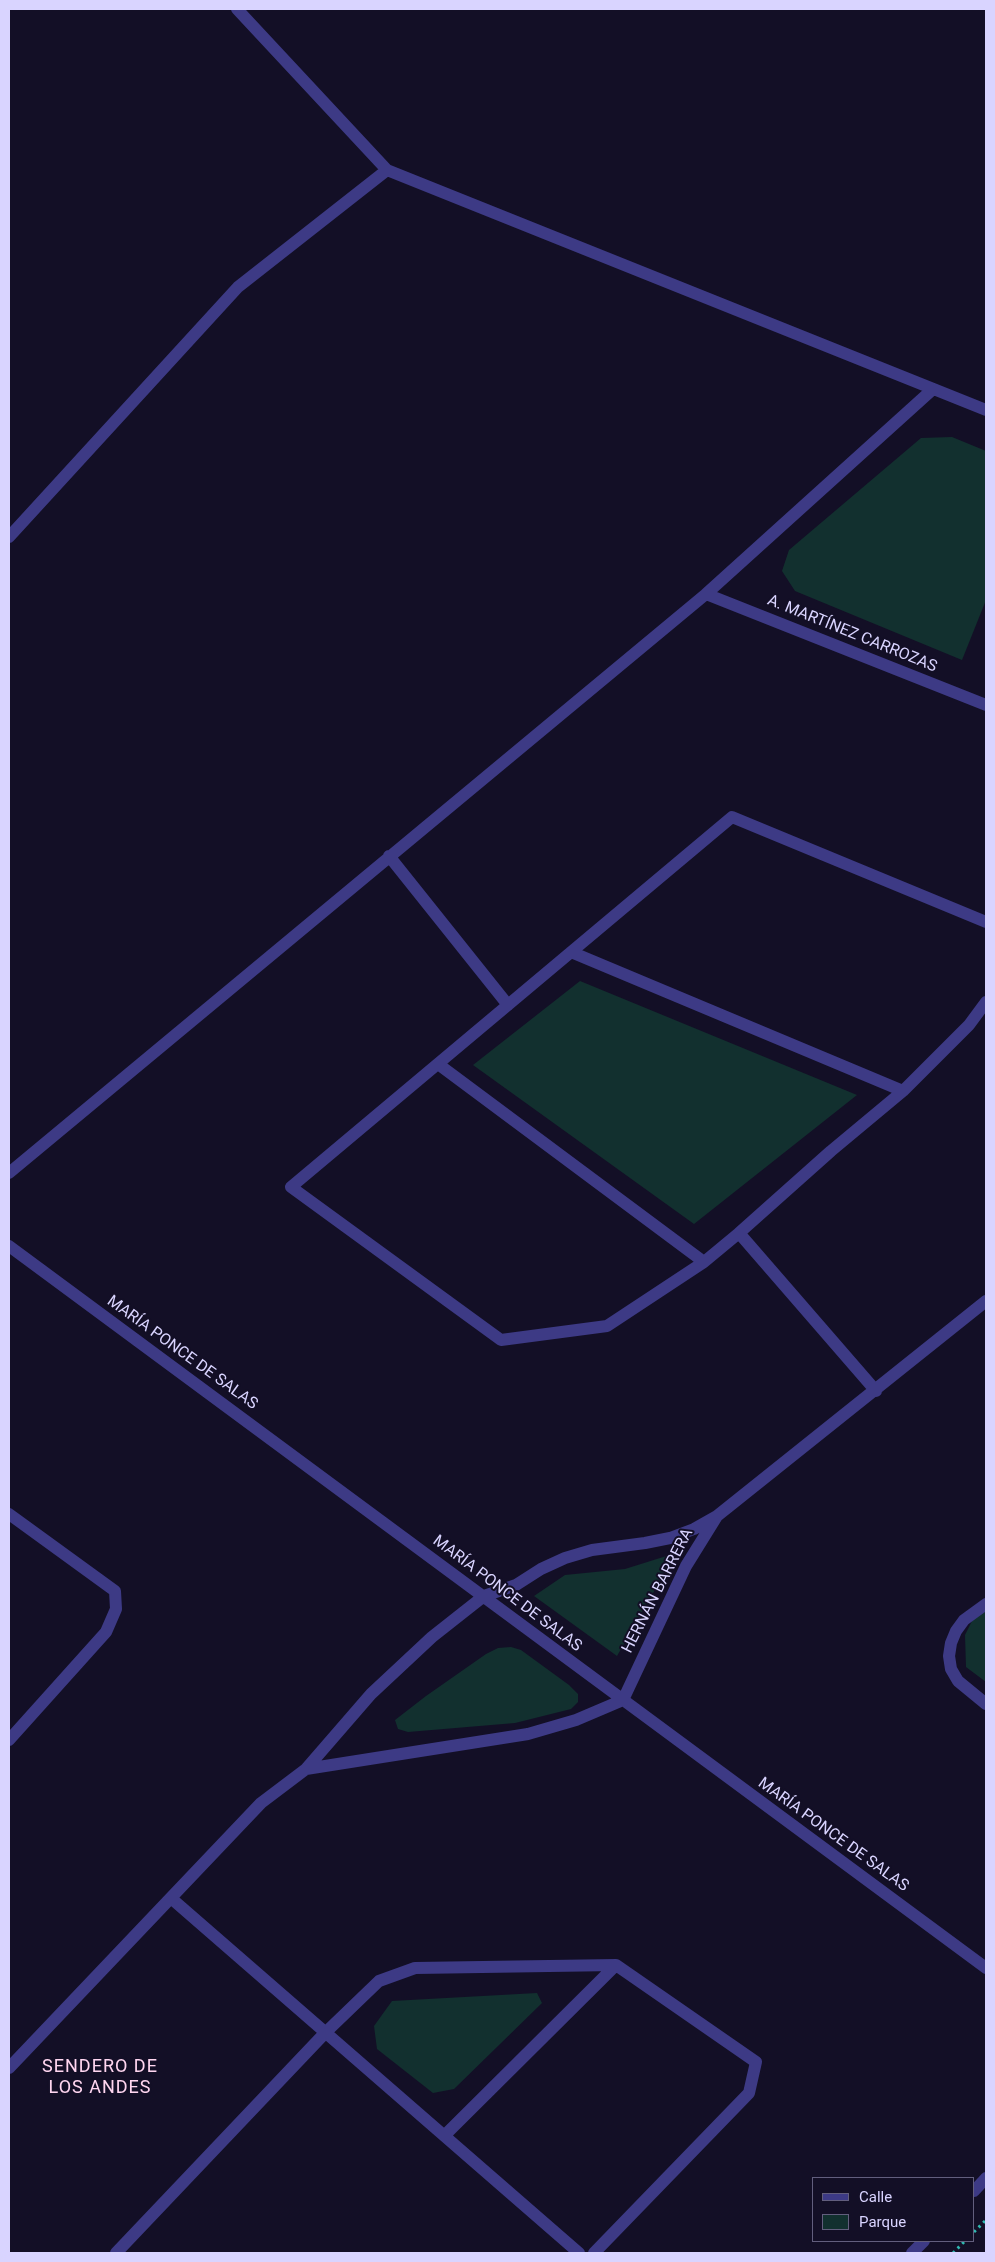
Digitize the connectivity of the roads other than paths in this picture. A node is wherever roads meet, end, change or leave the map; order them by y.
1 (237, 9) edge
2 (387, 170) junction
3 (933, 389) junction
4 (986, 410) edge
5 (9, 537) edge
6 (706, 594) junction
7 (986, 705) edge
8 (389, 856) junction
9 (986, 922) edge
10 (571, 952) junction
11 (986, 1002) edge
12 (508, 1005) junction
13 (438, 1064) junction
14 (903, 1091) junction
15 (9, 1173) edge
16 (739, 1232) junction
17 (9, 1246) edge
18 (704, 1262) junction
19 (986, 1302) edge
20 (876, 1391) junction
21 (9, 1514) edge
22 (717, 1516) junction
23 (484, 1596) junction
24 (986, 1604) edge
25 (623, 1700) junction
26 (986, 1704) edge
27 (9, 1740) edge
28 (306, 1769) junction
29 (172, 1899) junction
30 (616, 1965) junction
31 (986, 1968) edge
32 (325, 2033) junction
33 (9, 2068) edge
34 (445, 2135) junction
35 (986, 2178) edge
36 (975, 2190) edge
37 (923, 2242) edge
38 (116, 2253) edge
39 (579, 2253) edge
40 (594, 2253) edge
41 (912, 2253) edge

1 - 2 street
2 - 3 street
2 - 5 street
3 - 4 street
3 - 6 street
6 - 7 street, A. MARTÍNEZ CARROZAS
6 - 8 street
8 - 12 street
8 - 15 street
9 - 10 street
10 - 12 street
10 - 14 street
11 - 14 street
12 - 13 street
13 - 18 street
13 - 18 street
14 - 16 street
16 - 18 street
16 - 20 street
17 - 23 street, MARÍA PONCE DE SALAS
19 - 20 street, HERNÁN BARRERA
20 - 22 street, HERNÁN BARRERA
21 - 27 street
22 - 23 street
22 - 25 street, HERNÁN BARRERA
23 - 25 street, MARÍA PONCE DE SALAS
23 - 28 street
24 - 26 street
25 - 28 street
25 - 31 street, MARÍA PONCE DE SALAS
28 - 29 street
29 - 32 street
29 - 33 street
30 - 32 street
30 - 34 street
30 - 40 street
32 - 34 street
32 - 38 street
34 - 39 street
35 - 36 street
37 - 41 street

